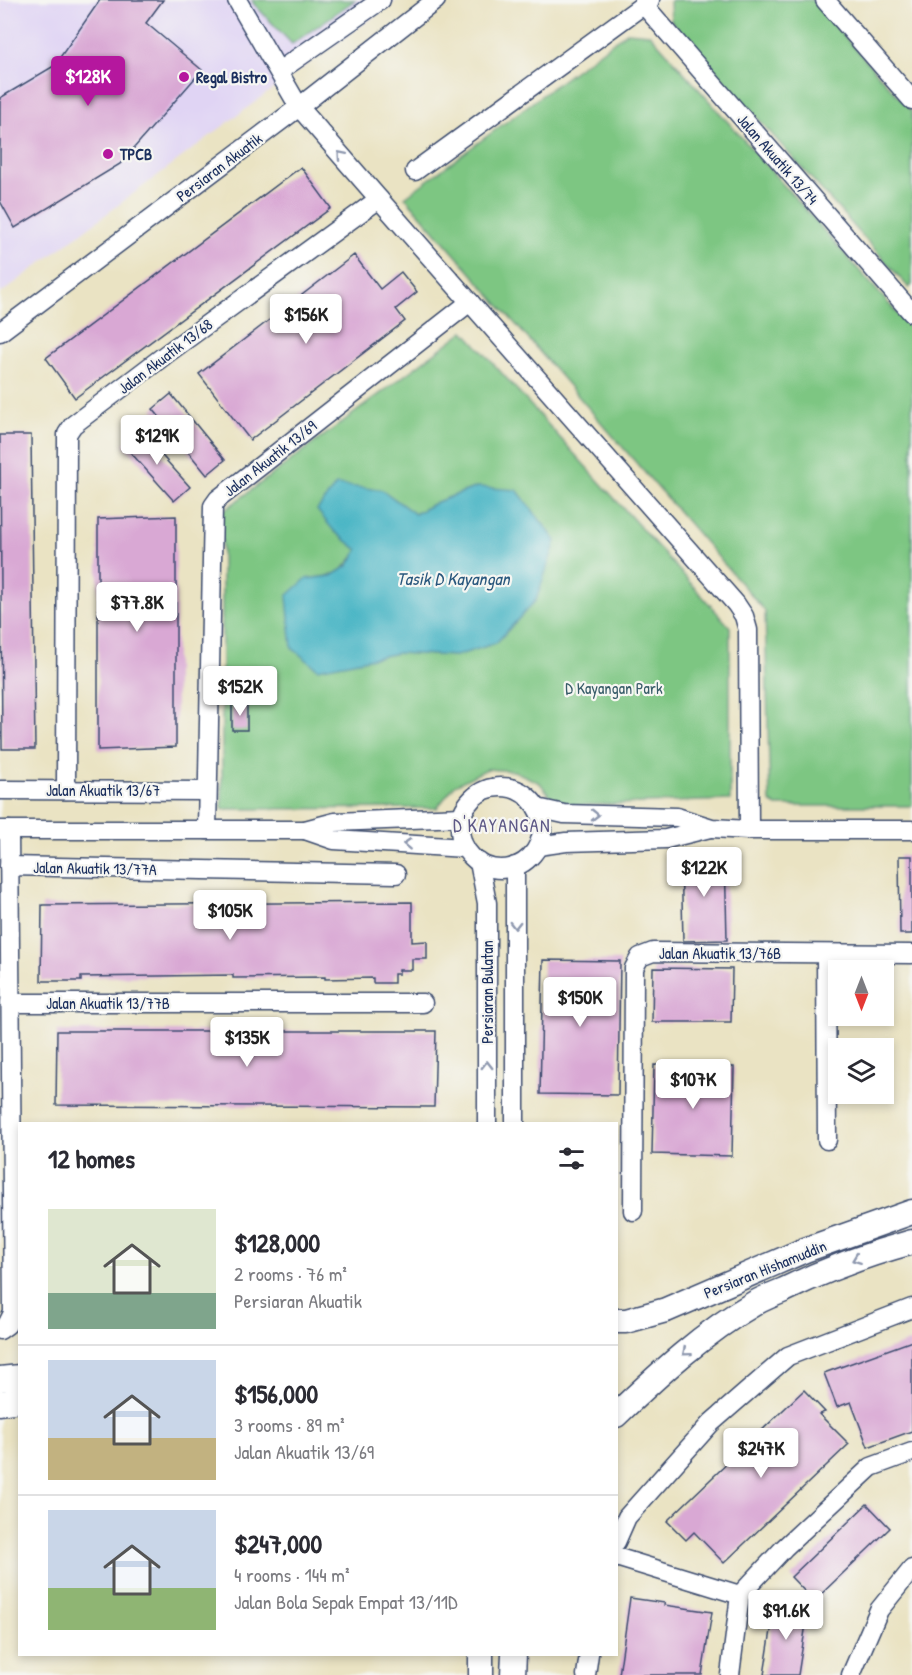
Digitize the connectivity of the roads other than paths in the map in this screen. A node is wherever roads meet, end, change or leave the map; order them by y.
1 (237, 0) edge
2 (380, 0) edge
3 (436, 0) edge
4 (825, 0) edge
5 (647, 3) edge
6 (279, 71) junction
7 (912, 100) edge
8 (300, 106) junction
9 (416, 171) dead end
10 (379, 199) junction
11 (470, 302) junction
12 (909, 303) edge
13 (0, 332) edge
14 (0, 790) edge
15 (66, 790) junction
16 (207, 791) junction
17 (537, 808) junction
18 (462, 817) junction
19 (712, 828) junction
20 (4, 830) edge
21 (207, 830) junction
22 (305, 830) junction
23 (748, 830) junction
24 (912, 830) edge
25 (538, 846) junction
26 (465, 848) junction
27 (479, 862) junction
28 (9, 866) junction
29 (515, 866) junction
30 (396, 874) dead end
31 (826, 954) junction
32 (912, 954) edge
33 (10, 1003) junction
34 (423, 1003) dead end
35 (487, 1122) edge
36 (514, 1122) edge
37 (15, 1133) edge
38 (827, 1140) dead end
39 (633, 1211) dead end
40 (912, 1212) edge
41 (912, 1242) edge
42 (16, 1261) edge
43 (912, 1308) edge
44 (618, 1321) edge
45 (0, 1330) edge
46 (18, 1377) edge
47 (0, 1379) edge
48 (18, 1400) edge
49 (0, 1403) edge
50 (618, 1413) edge
51 (912, 1452) edge
52 (618, 1537) edge
53 (618, 1558) edge
54 (912, 1569) edge
55 (740, 1595) junction
56 (481, 1656) edge
57 (514, 1656) edge
58 (589, 1656) edge
59 (481, 1675) edge
60 (513, 1675) edge
61 (586, 1675) edge
62 (730, 1675) edge
63 (851, 1675) edge

1 - 6 street
2 - 6 street
3 - 8 street, Persiaran Akuatik
4 - 7 street
5 - 9 street
5 - 12 street, Jalan Akuatik 13/74
6 - 8 street
10 -> 8 street
8 - 13 street, Persiaran Akuatik
10 - 11 street
10 - 15 street, Jalan Akuatik 13/68
11 - 16 street, Jalan Akuatik 13/69
11 - 23 street
14 - 15 street, Jalan Akuatik 13/67
15 - 16 street, Jalan Akuatik 13/67
16 - 21 street, Jalan Akuatik 13/69
17 - 18 street
17 -> 19 street
17 - 25 street
18 - 22 street
18 - 26 street
19 - 23 street
19 - 25 street
20 - 21 street
20 - 28 street
21 - 22 street
26 -> 22 street
23 - 24 street
25 - 29 street
26 - 27 street
27 - 29 street
35 -> 27 street, Persiaran Bulatan
28 - 30 street, Jalan Akuatik 13/77A
28 - 33 street
29 -> 36 street, Persiaran Bulatan
31 - 32 street, Jalan Akuatik 13/76B
31 - 38 street
31 - 39 street, Jalan Akuatik 13/76B
33 - 34 street, Jalan Akuatik 13/77B
33 - 37 street
37 - 42 street
40 - 44 main road, Persiaran Hishamuddin
41 -> 50 main road, Persiaran Hishamuddin
42 - 45 street
43 - 52 street
46 - 47 main road
48 - 49 main road
51 - 55 street
53 - 55 street
54 - 63 street
55 - 62 street
56 - 59 main road
57 - 60 main road
58 - 61 street

